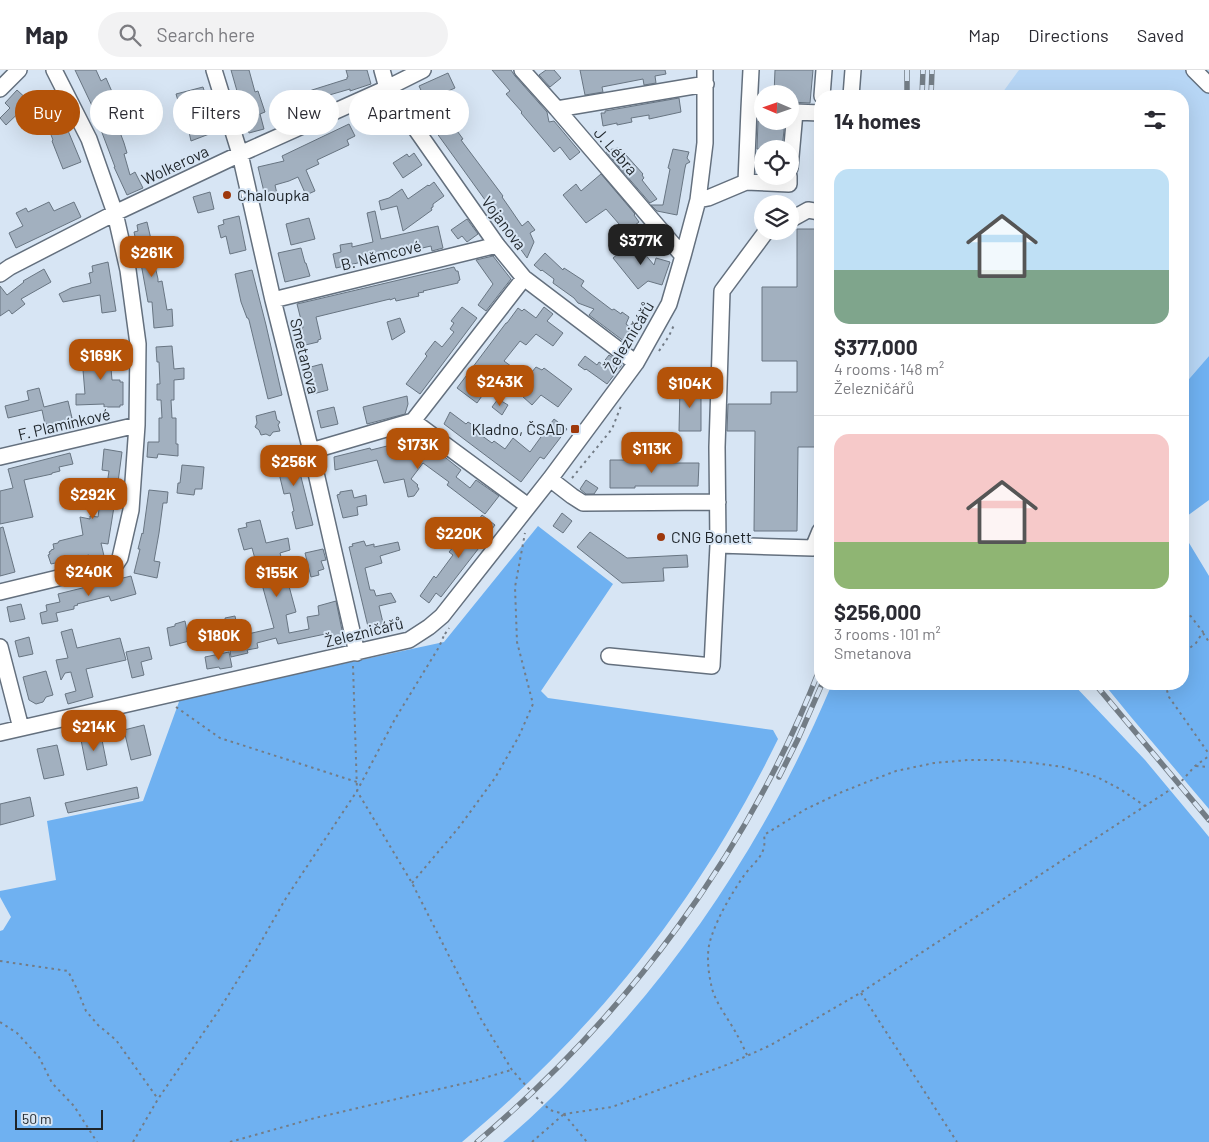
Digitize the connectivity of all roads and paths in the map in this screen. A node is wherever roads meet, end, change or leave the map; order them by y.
1 (19, 70) edge
2 (54, 70) edge
3 (214, 70) edge
4 (382, 70) edge
5 (423, 70) edge
6 (522, 70) edge
7 (751, 70) edge
8 (824, 70) edge
9 (853, 70) edge
10 (1194, 70) edge
11 (705, 77) edge
12 (1208, 82) edge
13 (387, 88) junction
14 (0, 89) edge
15 (822, 90) edge
16 (851, 90) edge
17 (754, 93) edge
18 (557, 109) junction
19 (799, 112) edge
20 (814, 113) edge
21 (754, 124) edge
22 (240, 154) junction
23 (746, 182) junction
24 (754, 182) edge
25 (698, 200) junction
26 (814, 211) edge
27 (114, 213) junction
28 (799, 215) edge
29 (760, 240) edge
30 (497, 245) junction
31 (684, 256) junction
32 (0, 274) edge
33 (524, 278) junction
34 (273, 300) junction
35 (636, 363) junction
36 (413, 421) junction
37 (137, 425) junction
38 (311, 451) junction
39 (0, 458) edge
40 (550, 479) junction
41 (718, 502) junction
42 (528, 506) junction
43 (525, 531) dead end
44 (718, 545) junction
45 (814, 546) edge
46 (0, 592) edge
47 (443, 613) junction
48 (1189, 614) edge
49 (1202, 632) junction
50 (1209, 642) edge
51 (0, 647) edge
52 (1189, 648) edge
53 (355, 654) junction
54 (608, 656) dead end
55 (1167, 690) edge
56 (175, 706) dead end
57 (21, 728) junction
58 (0, 734) edge
59 (1209, 755) edge
60 (1195, 766) junction
61 (1209, 767) edge
62 (357, 782) junction
63 (357, 791) junction
64 (1145, 806) junction
65 (412, 882) junction
66 (0, 960) edge
67 (860, 993) junction
68 (0, 1022) edge
69 (747, 1056) junction
70 (512, 1070) junction
71 (158, 1099) junction
72 (564, 1114) junction
73 (97, 1142) edge
74 (133, 1142) edge
75 (230, 1142) edge
76 (532, 1142) edge
77 (587, 1142) edge
78 (957, 1142) edge

1 - 14 street
2 - 27 street
3 - 22 street, Smetanova
4 - 13 street, Vojanova
5 - 13 street, Wolkerova
6 - 18 street, J. Lébra
7 - 17 street
8 - 15 street
9 - 16 street
10 - 12 street
11 - 18 street
11 - 25 street, Železničářů
13 - 22 street, Wolkerova
13 - 30 street, Vojanova
18 - 31 street, J. Lébra
19 - 20 street
21 - 23 street
22 - 27 street, Wolkerova
22 - 34 street, Smetanova
23 - 24 street
23 - 25 street
25 - 31 street, Železničářů
26 - 28 street
27 - 32 street, Wolkerova
27 - 37 street
29 - 41 street
30 - 33 street, Vojanova
30 - 34 street, B. Němcové
31 - 35 street, Železničářů
33 - 35 street, Vojanova
33 - 36 street
34 - 38 street, Smetanova
35 - 40 street, Železničářů
36 - 38 street
36 - 42 street
37 - 39 street, F. Plamínkové
37 - 46 street
38 - 53 street, Smetanova
40 - 41 street
40 - 42 street, Železničářů
41 - 44 street
42 - 47 street, Železničářů
43 - 65 path
44 - 45 street
44 - 54 street
47 - 53 street, Železničářů
47 - 63 path
48 - 49 path
49 - 50 path
49 - 52 path
51 - 57 street
53 - 57 street, Železničářů
53 - 62 path
55 - 59 path
56 - 62 path
57 - 58 street, Železničářů
59 - 60 path
60 - 61 path
60 - 64 path
62 - 63 path
63 - 65 path
63 - 71 path
64 - 67 path
64 - 69 path
65 - 70 path
66 - 71 path
67 - 69 path
67 - 78 path
68 - 73 path
69 - 72 path
70 - 72 path
70 - 75 path
71 - 74 path
72 - 76 path
72 - 77 path

